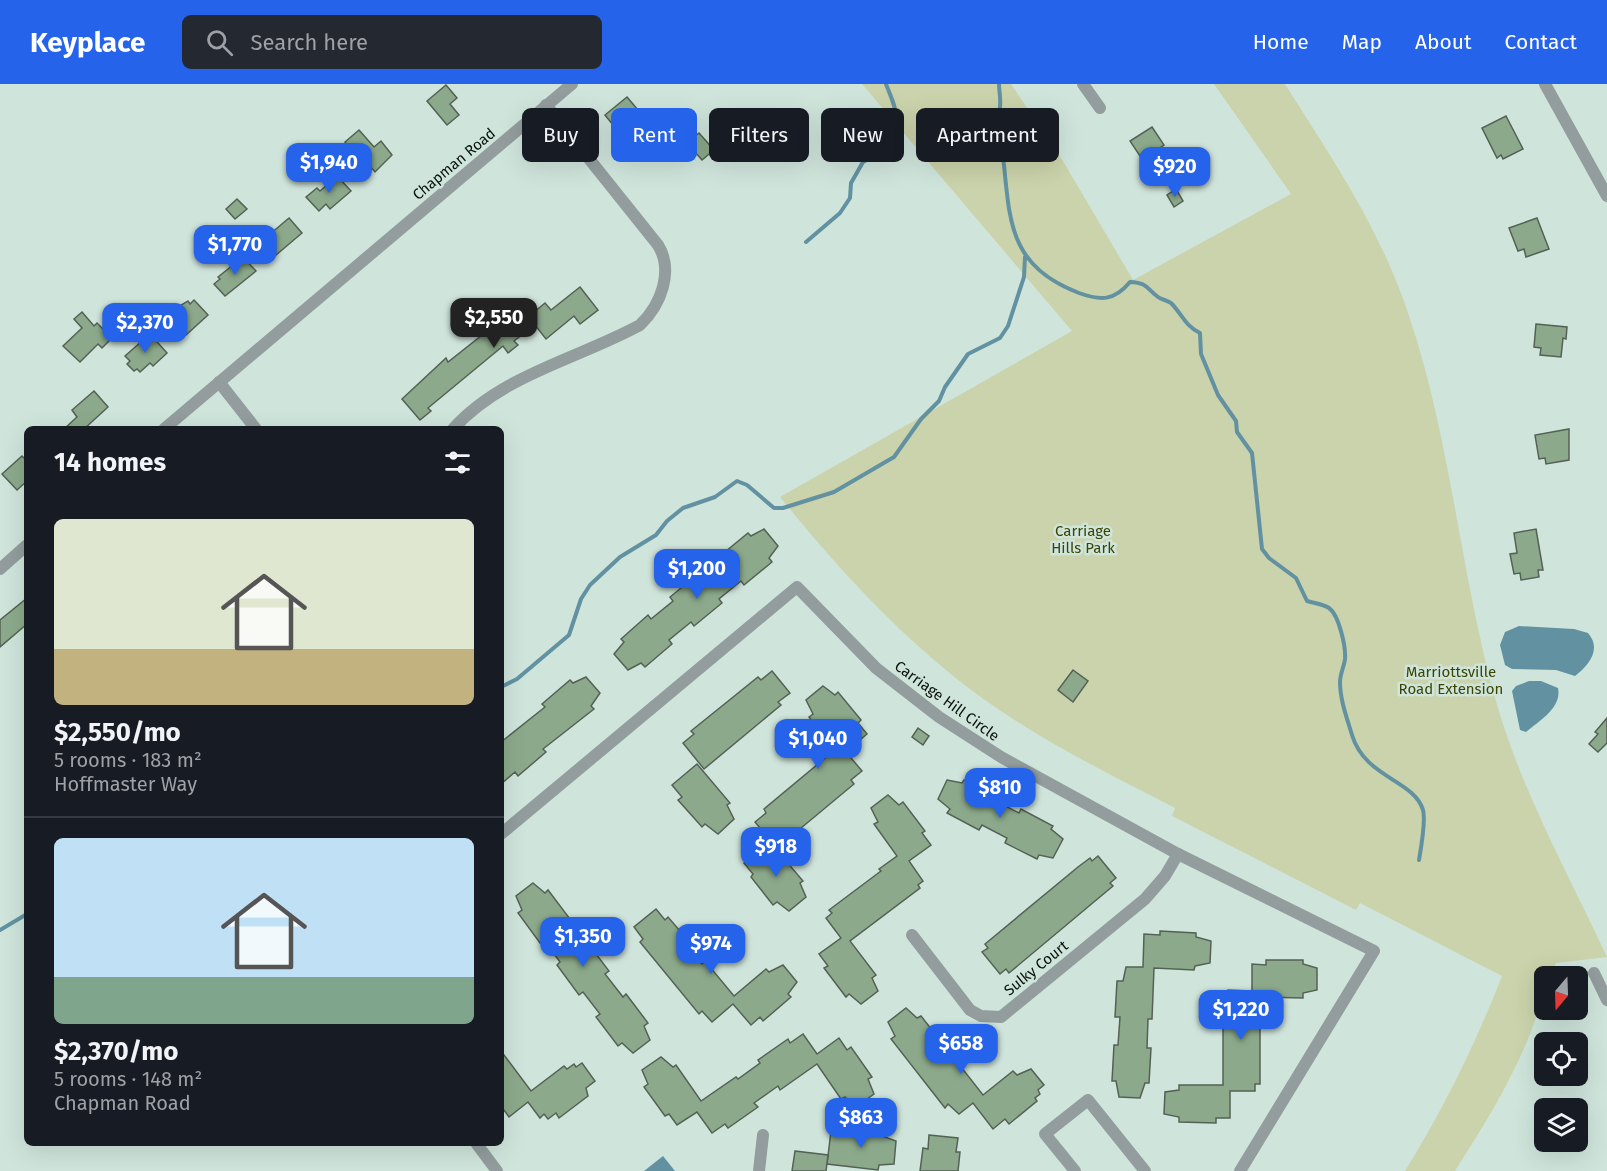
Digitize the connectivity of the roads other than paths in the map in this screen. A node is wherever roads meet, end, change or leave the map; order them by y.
1 (572, 84) edge
2 (1083, 84) edge
3 (1545, 84) edge
4 (546, 105) junction
5 (1100, 108) dead end
6 (1607, 196) edge
7 (219, 382) junction
8 (168, 426) edge
9 (254, 426) edge
10 (456, 426) edge
11 (24, 548) edge
12 (0, 569) edge
13 (504, 831) edge
14 (1178, 854) junction
15 (912, 935) dead end
16 (1594, 973) dead end
17 (1607, 1000) edge
18 (763, 1135) dead end
19 (478, 1146) edge
20 (497, 1171) edge
21 (759, 1171) edge
22 (1075, 1171) edge
23 (1145, 1171) edge
24 (1240, 1171) edge

1 - 4 street, Chapman Road
2 - 5 street
3 - 6 street
4 - 7 street, Chapman Road
4 - 10 street
7 - 8 street, Chapman Road
7 - 9 street
11 - 12 street
13 - 14 street, Carriage Hill Circle
14 - 15 street, Sulky Court
14 - 24 street, Carriage Hill Circle
16 - 17 street
18 - 21 street
19 - 20 street
22 - 23 street

